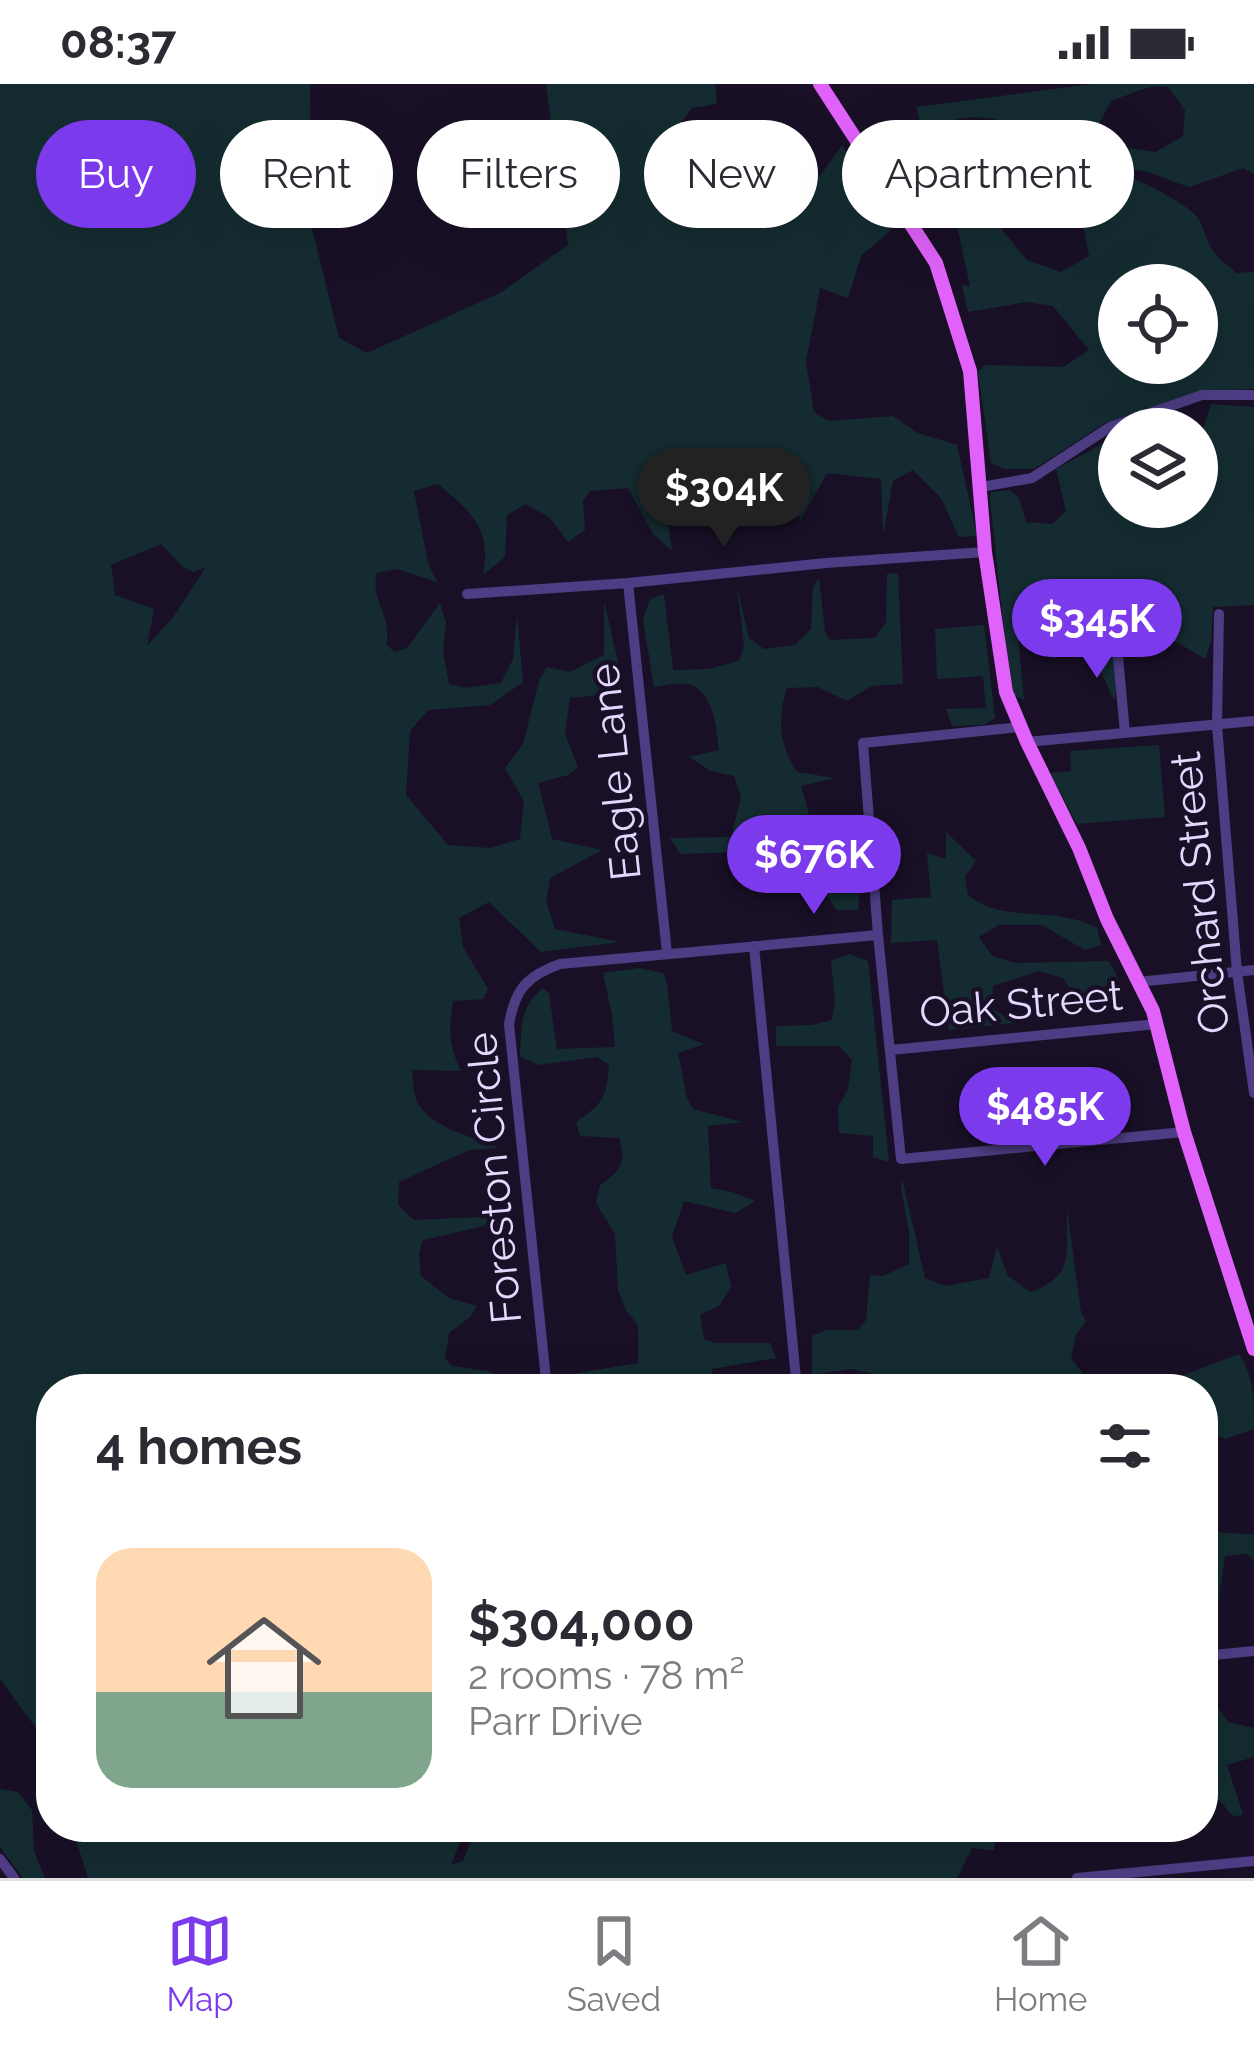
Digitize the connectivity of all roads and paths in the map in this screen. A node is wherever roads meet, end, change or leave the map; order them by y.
1 (820, 84) edge
2 (1254, 395) edge
3 (981, 487) junction
4 (986, 552) junction
5 (628, 583) junction
6 (467, 594) dead end
7 (1219, 614) dead end
8 (1115, 624) dead end
9 (1254, 721) edge
10 (1216, 725) junction
11 (1125, 734) junction
12 (1023, 735) junction
13 (878, 935) junction
14 (754, 946) junction
15 (667, 953) junction
16 (1254, 970) edge
17 (1237, 972) junction
18 (1138, 982) junction
19 (1157, 1024) junction
20 (891, 1050) junction
21 (1254, 1093) edge
22 (1184, 1132) junction
23 (1254, 1349) edge
24 (546, 1374) edge
25 (796, 1374) edge
26 (1254, 1651) edge
27 (1218, 1655) edge
28 (0, 1859) edge
29 (1254, 1861) edge
30 (14, 1878) edge
31 (1077, 1878) edge

1 - 3 main road
2 - 3 street
3 - 4 main road
4 - 5 street
4 - 12 main road
5 - 6 street
5 - 15 street, Eagle Lane
7 - 10 street, Orchard Street
8 - 11 street
9 - 10 street
10 - 11 street
10 - 17 street, Orchard Street
11 - 12 street
12 - 13 street
12 - 18 main road
13 - 14 street, Foreston Circle
13 - 20 street
14 - 15 street, Foreston Circle
14 - 25 street
15 - 24 street, Foreston Circle
16 - 17 street
17 - 18 street
17 - 21 street, Orchard Street
18 - 19 main road
19 - 20 street, Oak Street
19 - 22 main road
20 - 22 street
22 - 23 main road
26 - 27 street
28 - 30 street
29 - 31 street

